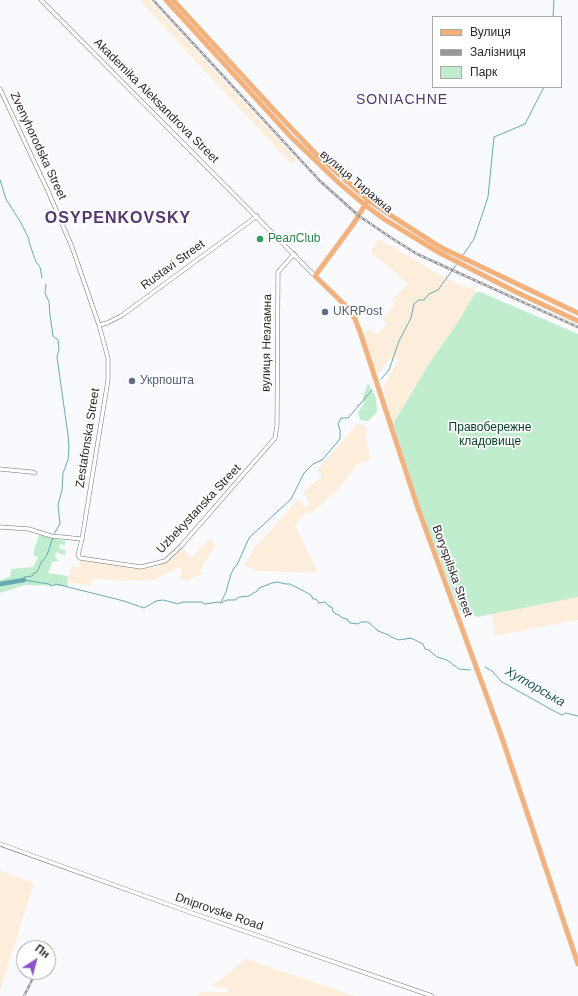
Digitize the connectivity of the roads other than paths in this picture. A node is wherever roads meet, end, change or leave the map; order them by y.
1 (41, 0) edge
2 (166, 0) edge
3 (173, 0) edge
4 (0, 89) edge
5 (368, 200) junction
6 (365, 205) junction
7 (257, 216) junction
8 (294, 254) junction
9 (315, 276) junction
10 (540, 295) junction
11 (538, 302) junction
12 (578, 313) edge
13 (578, 321) edge
14 (99, 325) junction
15 (275, 438) joint
16 (0, 469) edge
17 (35, 473) dead end
18 (0, 527) edge
19 (82, 539) junction
20 (78, 555) joint
21 (0, 844) edge
22 (578, 964) edge
23 (432, 996) edge

1 - 7 street, Akademika Aleksandrova Street
2 - 6 main road, вулиця Тиражна
3 - 5 main road, вулиця Тиражна
4 - 14 street, Zvenyhorodska Street
5 - 6 main road
5 - 10 main road, вулиця Тиражна
6 - 9 main road
6 - 11 main road, вулиця Тиражна
7 - 8 street, Boryspilska Street
7 - 14 street, Rustavi Street
8 - 9 street, Boryspilska Street
8 - 15 street, вулиця Незламна
9 - 22 main road, Boryspilska Street
10 - 11 main road
10 - 12 main road, вулиця Тиражна
11 - 13 main road, вулиця Тиражна
14 - 19 street, Zestafonska Street
15 - 20 street, Uzbekystanska Street
16 - 17 street
18 - 19 street
19 - 20 street, Zestafonska Street
21 - 23 street, Dniprovske Road

